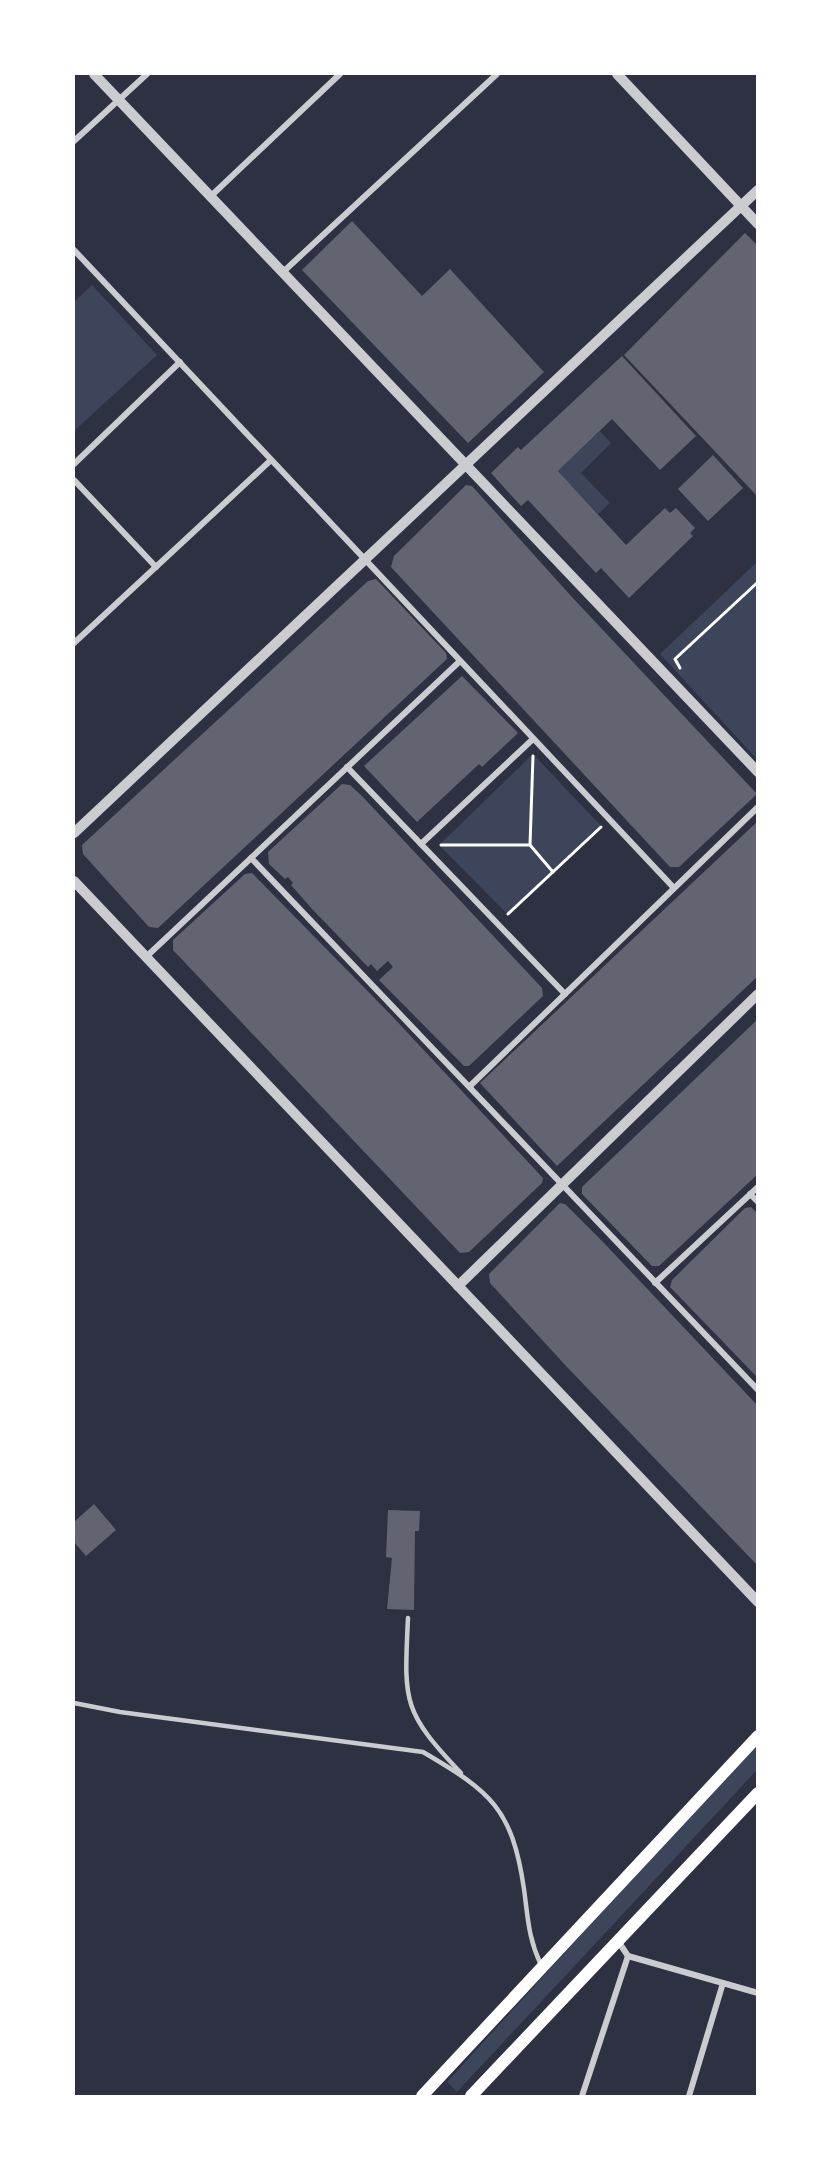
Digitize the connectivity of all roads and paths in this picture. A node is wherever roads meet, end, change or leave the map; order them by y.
1 (94, 74) edge
2 (147, 74) edge
3 (340, 74) edge
4 (497, 74) edge
5 (617, 74) edge
6 (119, 99) junction
7 (74, 141) edge
8 (758, 190) edge
9 (211, 196) junction
10 (741, 207) junction
11 (758, 224) edge
12 (74, 250) edge
13 (283, 272) junction
14 (180, 362) junction
15 (271, 460) junction
16 (74, 464) edge
17 (465, 467) junction
18 (74, 480) edge
19 (365, 560) junction
20 (156, 567) junction
21 (758, 582) edge
22 (74, 643) edge
23 (675, 659) dead end
24 (460, 661) junction
25 (533, 739) junction
26 (533, 755) dead end
27 (347, 767) junction
28 (758, 772) edge
29 (758, 807) edge
30 (601, 827) dead end
31 (74, 833) edge
32 (421, 844) junction
33 (441, 844) dead end
34 (530, 845) junction
35 (251, 858) junction
36 (553, 872) junction
37 (74, 881) edge
38 (674, 888) junction
39 (508, 914) dead end
40 (146, 957) junction
41 (565, 994) junction
42 (758, 994) edge
43 (470, 1086) junction
44 (560, 1184) junction
45 (758, 1187) edge
46 (750, 1194) junction
47 (758, 1202) edge
48 (655, 1283) junction
49 (458, 1286) junction
50 (758, 1390) edge
51 (758, 1602) edge
52 (408, 1618) dead end
53 (74, 1703) edge
54 (758, 1736) edge
55 (465, 1777) junction
56 (758, 1793) edge
57 (618, 1941) junction
58 (628, 1956) junction
59 (542, 1967) junction
60 (723, 1983) junction
61 (758, 1993) edge
62 (427, 2095) edge
63 (471, 2097) edge
64 (582, 2097) edge
65 (689, 2097) edge

1 - 6 street
2 - 6 street
3 - 9 street
4 - 13 street
5 - 10 street
6 - 7 street
6 - 9 street
8 - 10 street
9 - 13 street
10 - 11 street
10 - 17 street
12 - 14 street
13 - 17 street
14 - 15 street
14 - 16 street
15 - 19 street
15 - 20 street
17 - 19 street
17 - 28 street
18 - 20 street
19 - 24 street
19 - 31 street
20 - 22 street
21 - 23 path
24 - 25 street
24 - 27 street
25 - 32 street
25 - 38 street
26 - 34 path
27 - 32 street
27 - 35 street
29 - 38 street
30 - 36 path
32 - 41 street
33 - 34 path
34 - 36 path
35 - 40 street
35 - 43 street
36 - 39 path
37 - 40 street
38 - 41 street
40 - 49 street
41 - 43 street
42 - 44 street
43 - 44 street
44 - 48 street
44 - 49 street
45 - 46 street
46 - 47 street
46 - 48 street
48 - 50 street
49 - 51 street
52 - 55 lane
53 - 55 lane
54 - 59 main road
55 - 59 lane
56 - 57 main road
57 - 58 street
57 - 63 main road
58 - 60 street
58 - 64 street
59 - 62 main road
60 - 61 street
60 - 65 street

